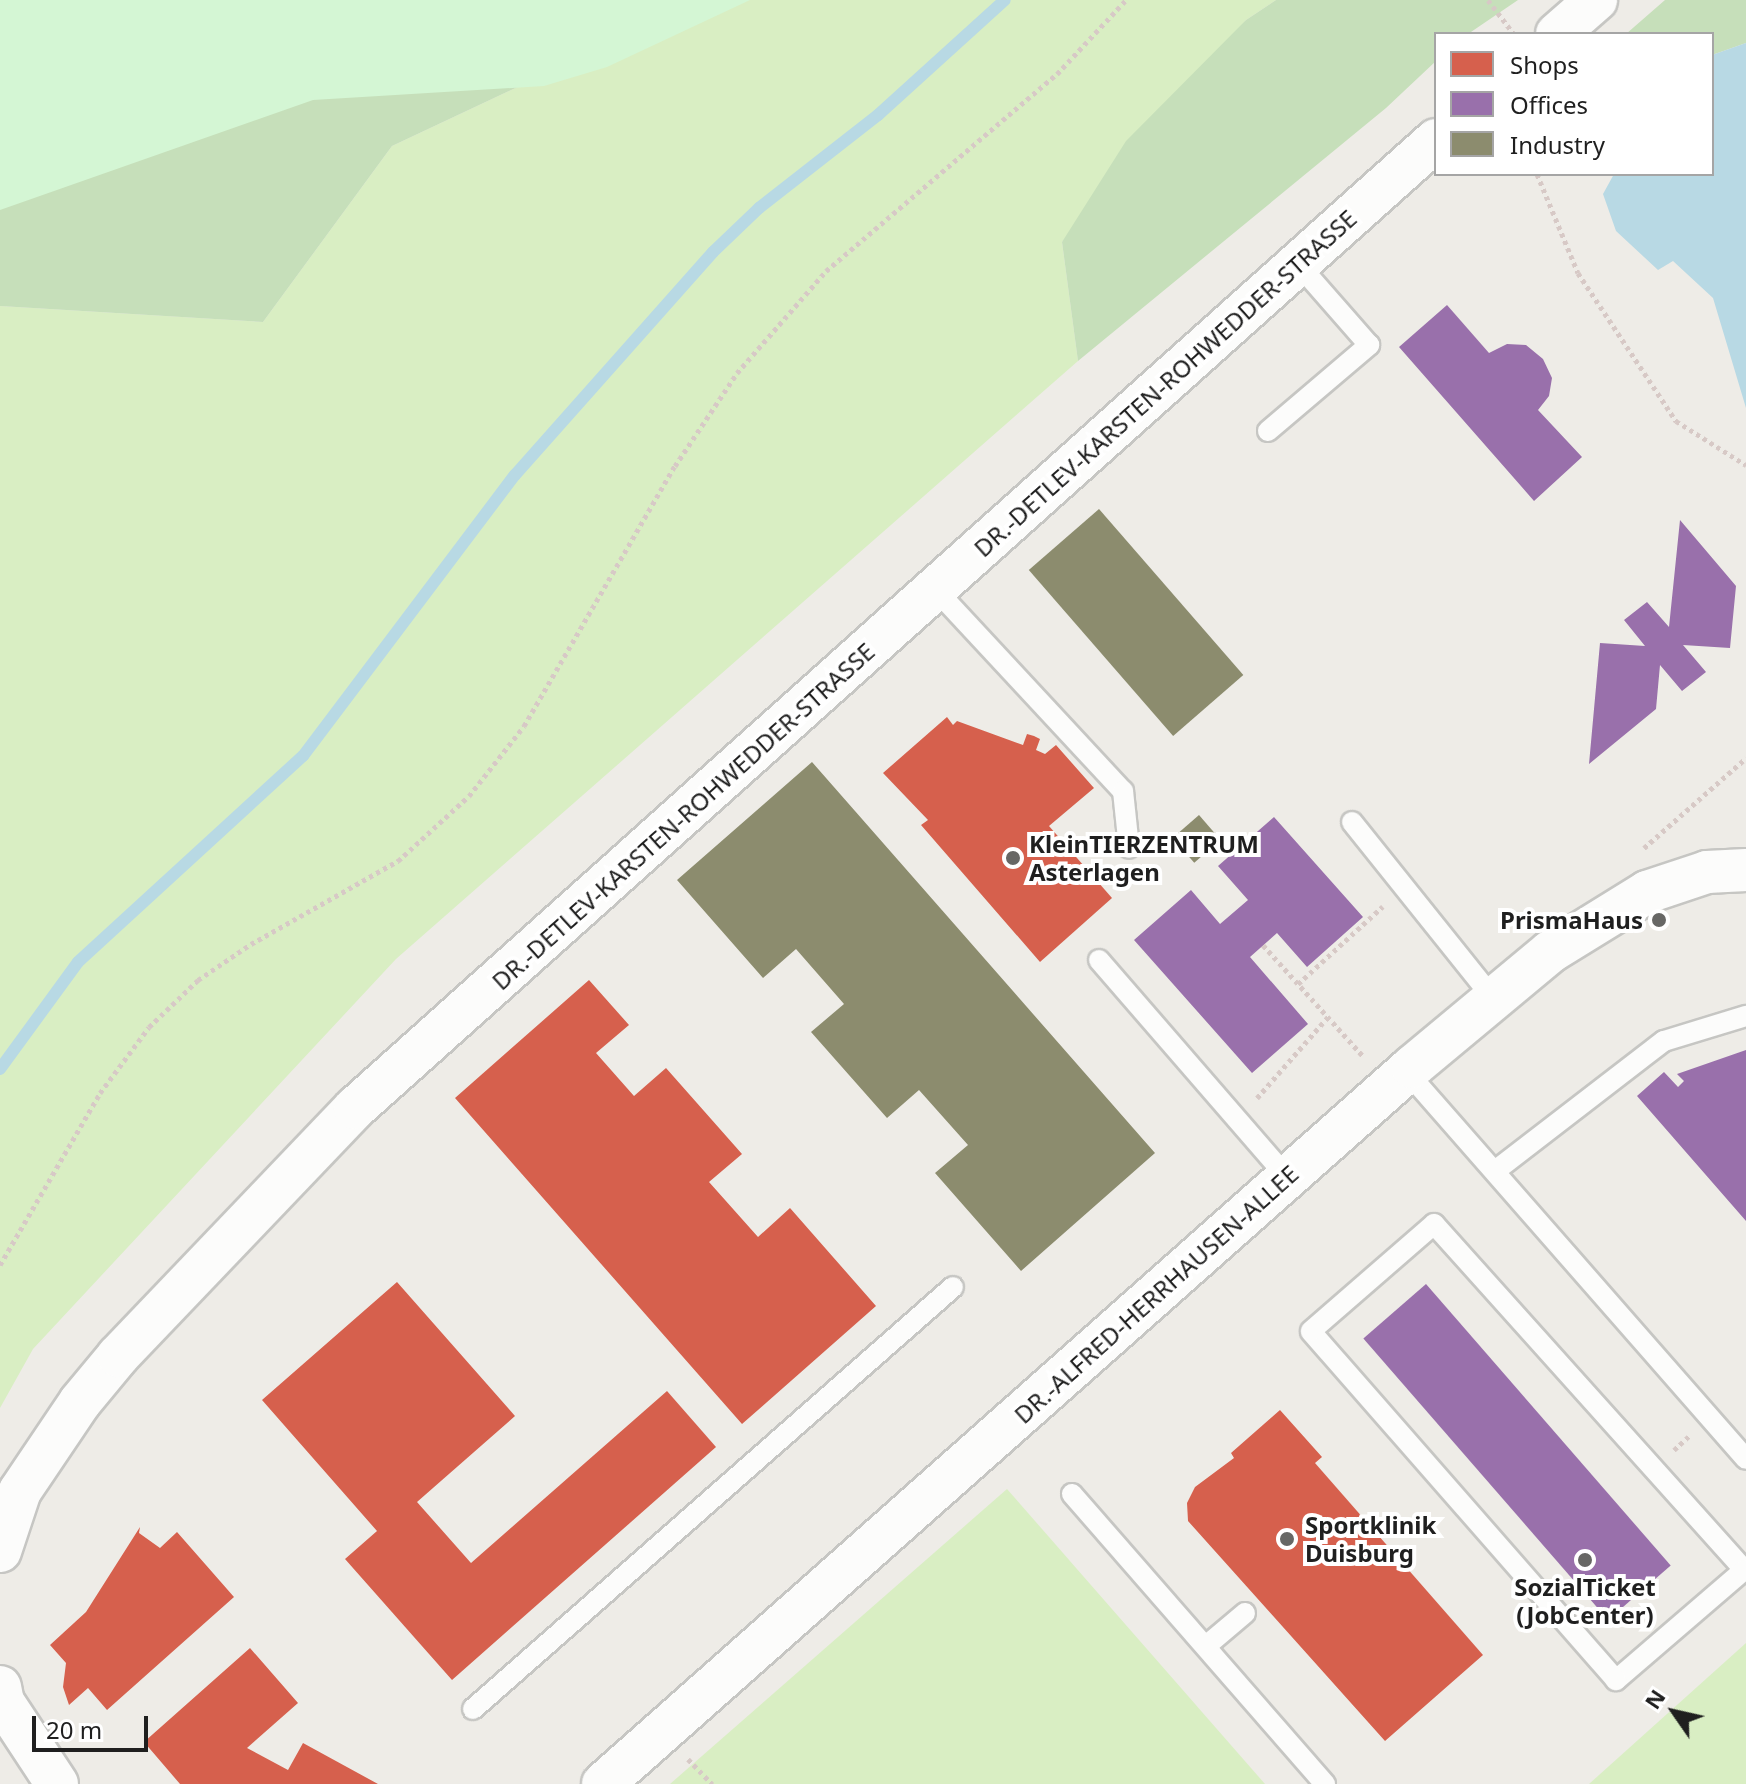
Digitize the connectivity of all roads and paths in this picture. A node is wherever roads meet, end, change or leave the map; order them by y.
1 (1126, 0) edge
2 (1488, 0) edge
3 (1596, 0) edge
4 (1512, 32) edge
5 (1559, 32) edge
6 (1434, 142) edge
7 (1538, 176) edge
8 (1298, 264) junction
9 (1268, 431) dead end
10 (1746, 465) edge
11 (935, 589) junction
12 (1746, 758) edge
13 (1352, 822) dead end
14 (1129, 848) dead end
15 (1746, 870) edge
16 (1404, 887) junction
17 (1626, 902) junction
18 (1263, 945) dead end
19 (1099, 960) dead end
20 (1298, 984) junction
21 (1493, 998) junction
22 (1746, 1016) edge
23 (1328, 1017) junction
24 (1399, 1080) junction
25 (1238, 1120) junction
26 (1495, 1171) junction
27 (1288, 1178) junction
28 (0, 1265) edge
29 (953, 1287) dead end
30 (1710, 1419) junction
31 (1746, 1459) edge
32 (1652, 1468) junction
33 (1072, 1494) dead end
34 (0, 1551) edge
35 (1245, 1613) dead end
36 (1206, 1646) junction
37 (0, 1687) edge
38 (473, 1709) dead end
39 (57, 1784) edge
40 (603, 1784) edge
41 (1325, 1784) edge

1 - 28 path
2 - 4 path
3 - 5 street
6 - 8 street, DR.-DETLEV-KARSTEN-ROHWEDDER-STRASSE
7 - 10 path
8 - 9 lane
8 - 11 street, DR.-DETLEV-KARSTEN-ROHWEDDER-STRASSE
11 - 14 lane
11 - 34 street, DR.-DETLEV-KARSTEN-ROHWEDDER-STRASSE
12 - 17 path
13 - 16 lane
15 - 17 street, DR.-ALFRED-HERRHAUSEN-ALLEE
16 - 20 path
16 - 21 lane
17 - 21 street, DR.-ALFRED-HERRHAUSEN-ALLEE
18 - 20 path
19 - 25 lane
20 - 23 path
21 - 24 street, DR.-ALFRED-HERRHAUSEN-ALLEE
22 - 26 lane
23 - 24 path
23 - 25 path
24 - 26 lane
24 - 27 street, DR.-ALFRED-HERRHAUSEN-ALLEE
25 - 27 lane
26 - 30 lane
27 - 40 street, DR.-ALFRED-HERRHAUSEN-ALLEE
29 - 38 lane
30 - 31 lane
30 - 32 path
32 - 32 lane
33 - 36 lane
35 - 36 lane
36 - 41 lane
37 - 39 street

